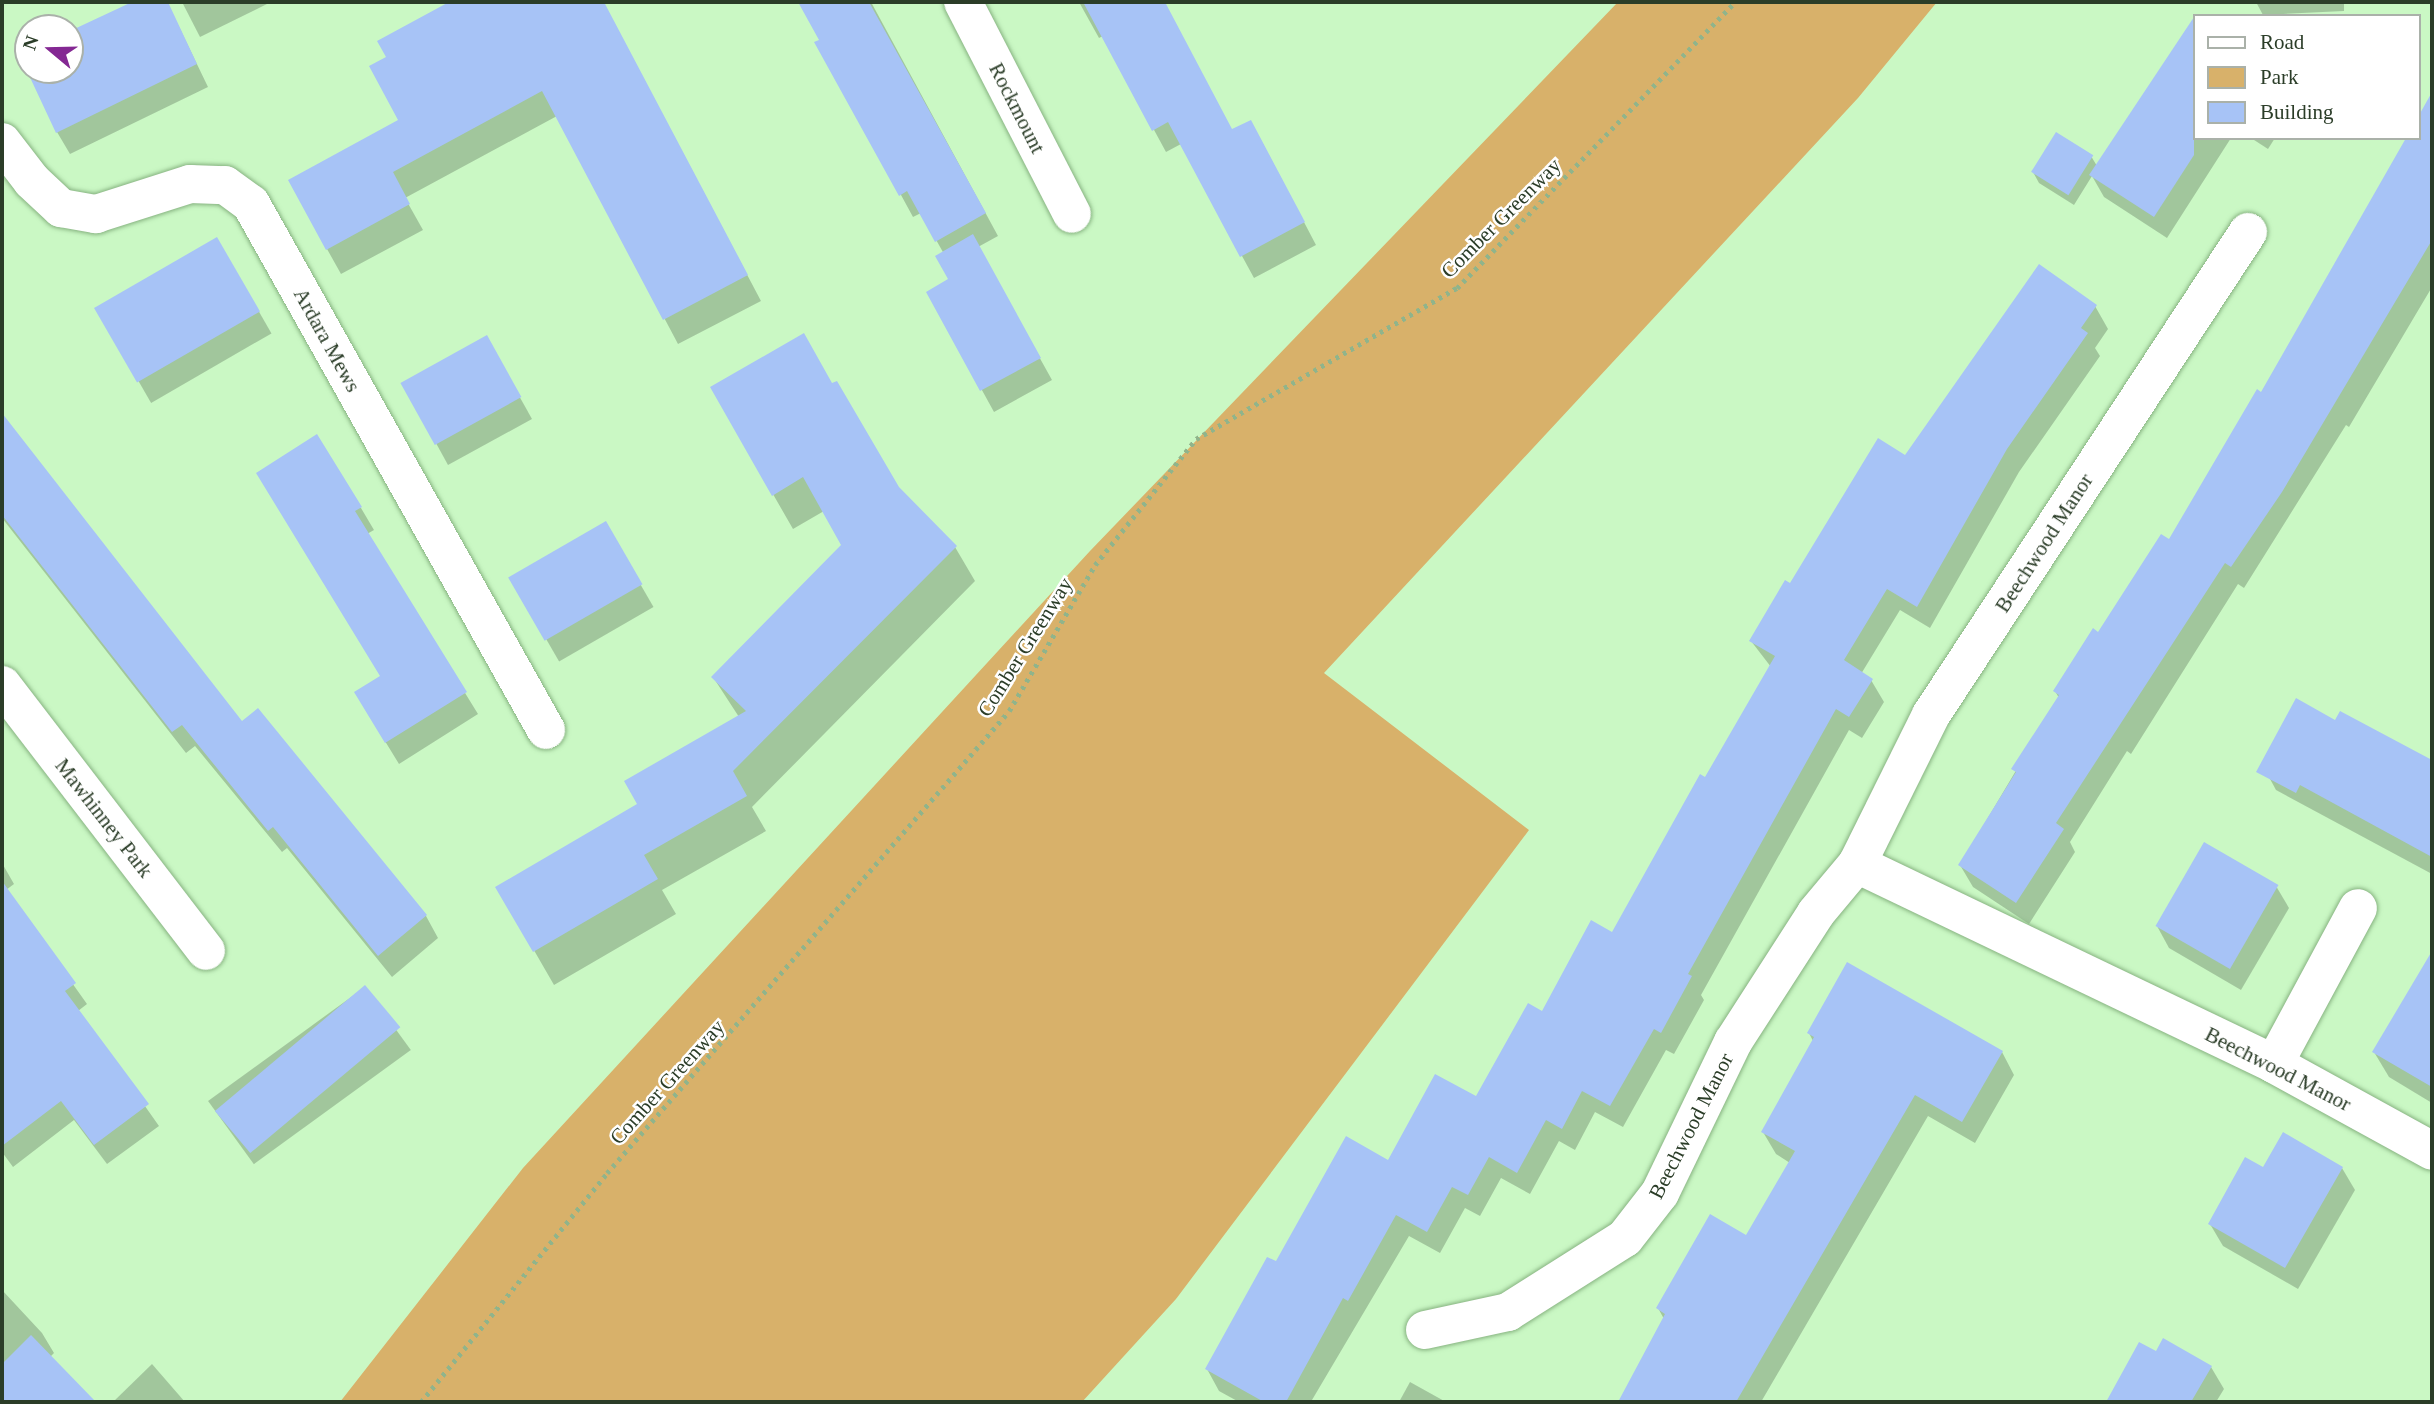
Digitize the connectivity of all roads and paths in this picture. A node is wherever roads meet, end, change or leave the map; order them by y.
1 (963, 2) edge
2 (1735, 2) edge
3 (2, 142) edge
4 (1072, 214) dead end
5 (2248, 232) dead end
6 (2, 685) edge
7 (546, 730) dead end
8 (1857, 864) junction
9 (2358, 908) dead end
10 (206, 950) dead end
11 (2274, 1064) junction
12 (2432, 1151) edge
13 (1425, 1330) dead end
14 (421, 1402) edge

1 - 4 street, Rockmount
2 - 14 path, Comber Greenway
3 - 7 street, Ardara Mews
5 - 8 street, Beechwood Manor
6 - 10 street, Mawhinney Park
8 - 11 street, Beechwood Manor
8 - 13 street, Beechwood Manor
9 - 11 street
11 - 12 street, Beechwood Manor

